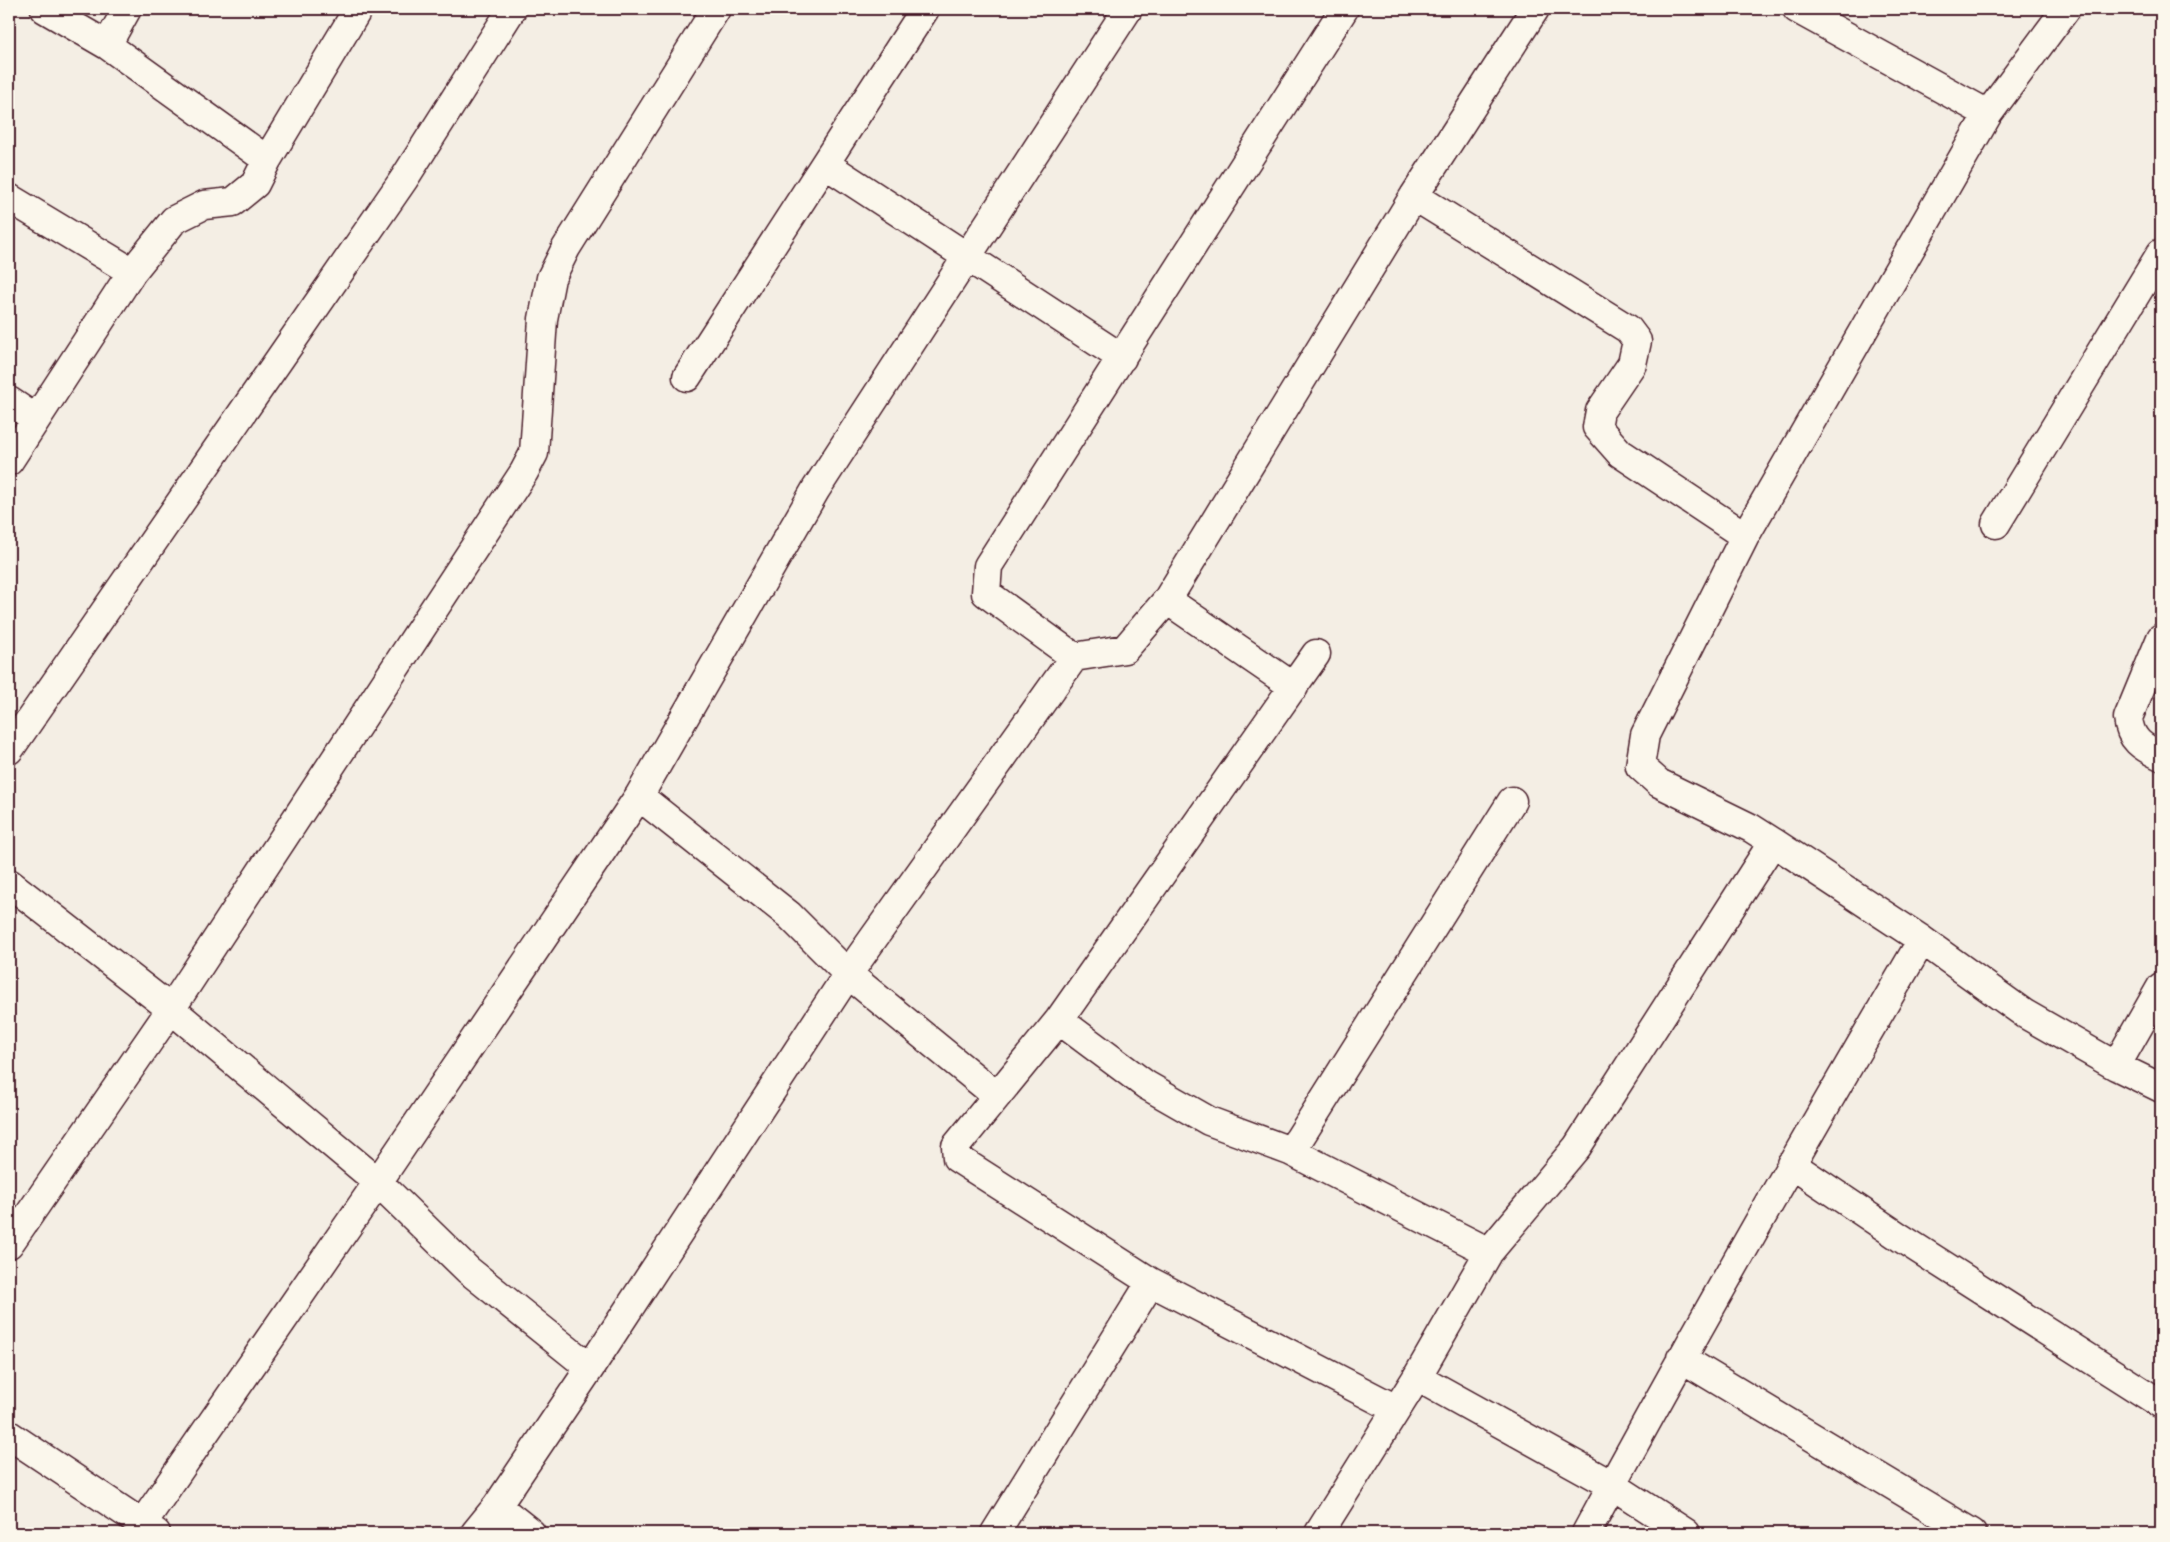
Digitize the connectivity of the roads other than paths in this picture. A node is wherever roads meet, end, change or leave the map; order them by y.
1 (45, 9) edge
2 (127, 9) edge
3 (358, 9) edge
4 (512, 9) edge
5 (716, 9) edge
6 (925, 9) edge
7 (1128, 9) edge
8 (1344, 9) edge
9 (1535, 9) edge
10 (1797, 9) edge
11 (2066, 9) edge
12 (106, 45) junction
13 (1988, 114) junction
14 (267, 160) junction
15 (825, 164) junction
16 (1414, 196) junction
17 (9, 198) edge
18 (968, 256) junction
19 (2159, 261) edge
20 (132, 272) junction
21 (1122, 358) junction
22 (687, 377) dead end
23 (9, 401) edge
24 (36, 419) junction
25 (9, 460) edge
26 (1996, 524) dead end
27 (1745, 536) junction
28 (1167, 600) junction
29 (2161, 638) edge
30 (1316, 654) dead end
31 (1074, 658) junction
32 (1294, 687) junction
33 (9, 750) edge
34 (2161, 756) edge
35 (639, 796) junction
36 (1512, 801) dead end
37 (1773, 842) junction
38 (9, 883) edge
39 (1922, 940) junction
40 (848, 974) junction
41 (2161, 987) edge
42 (171, 1009) junction
43 (1059, 1020) junction
44 (2116, 1066) junction
45 (2161, 1088) edge
46 (997, 1096) junction
47 (1290, 1151) junction
48 (1791, 1164) junction
49 (378, 1182) junction
50 (9, 1244) edge
51 (1489, 1252) junction
52 (1151, 1282) junction
53 (1682, 1358) junction
54 (590, 1368) junction
55 (1417, 1377) junction
56 (2161, 1404) edge
57 (1396, 1409) junction
58 (9, 1435) edge
59 (1612, 1485) junction
60 (497, 1506) junction
61 (149, 1529) edge
62 (475, 1533) edge
63 (531, 1533) edge
64 (995, 1533) edge
65 (1319, 1533) edge
66 (1586, 1533) edge
67 (1686, 1533) edge
68 (1972, 1533) edge

1 - 12 street
2 - 12 street
3 - 14 street
4 - 33 street
5 - 42 street
6 - 15 street
7 - 18 street
8 - 21 street
9 - 16 street
10 - 13 street
11 - 13 street
12 - 14 street
13 - 27 street
14 - 20 street
15 - 18 street
15 - 22 street
16 - 27 street
16 - 28 street
17 - 20 street
18 - 21 street
18 - 35 street
19 - 26 street
20 - 24 street
21 - 31 street
23 - 24 street
24 - 25 street
27 - 37 street
28 - 31 street
28 - 32 street
29 - 34 street
30 - 32 street
31 - 40 street
32 - 43 street
35 - 40 street
35 - 49 street
36 - 47 street
37 - 39 street
37 - 51 street
38 - 42 street
39 - 44 street
39 - 48 street
40 - 46 street
40 - 54 street
41 - 44 street
42 - 49 street
42 - 50 street
43 - 46 street
43 - 47 street
44 - 45 street
46 - 52 street
47 - 51 street
48 - 53 street
48 - 56 street
49 - 54 street
49 - 61 street
51 - 55 street
52 - 57 street
52 - 64 street
53 - 59 street
53 - 68 street
54 - 60 street
55 - 57 street
55 - 59 street
57 - 65 street
58 - 61 street
59 - 66 street
59 - 67 street
60 - 62 street
60 - 63 street

